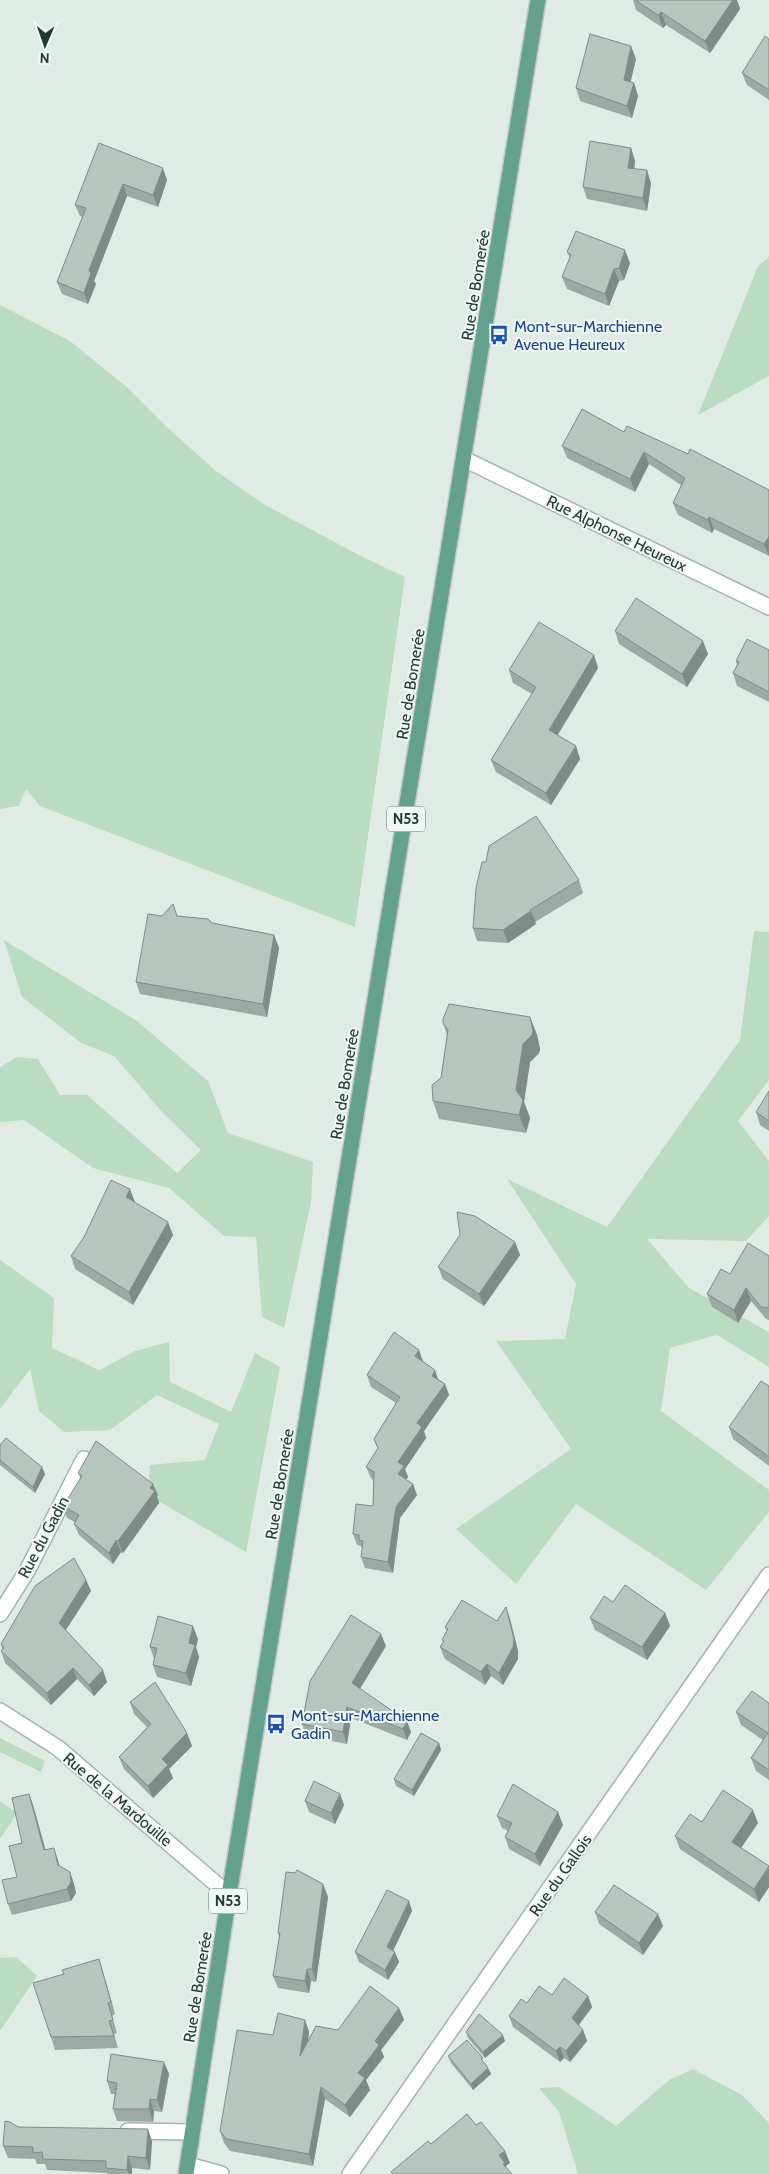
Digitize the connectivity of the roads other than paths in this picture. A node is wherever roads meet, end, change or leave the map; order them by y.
1 (538, 0) edge
2 (464, 459) junction
3 (769, 607) edge
4 (84, 1459) edge
5 (769, 1575) edge
6 (0, 1614) edge
7 (0, 1710) edge
8 (229, 1894) junction
9 (116, 2131) edge
10 (192, 2132) junction
11 (187, 2169) edge
12 (221, 2174) edge
13 (350, 2174) edge

1 - 2 main road, Rue de Bomerée / N53
2 - 3 street, Rue Alphonse Heureux
2 - 8 main road, Rue de Bomerée / N53
4 - 6 street, Rue du Gadin
5 - 13 street, Rue du Gallois
7 - 8 street, Rue de la Mardouille
8 - 10 main road, Rue de Bomerée / N53
9 - 10 street
10 - 11 main road, Rue de Bomerée / N53
11 - 12 street

